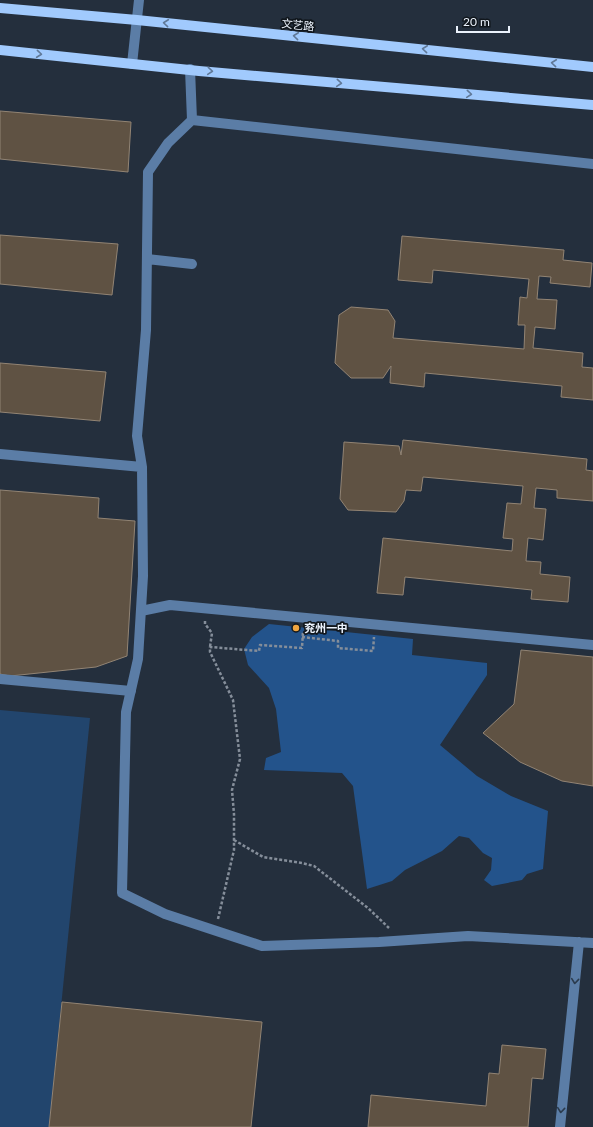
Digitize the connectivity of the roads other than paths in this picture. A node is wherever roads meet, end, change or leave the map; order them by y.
1 (139, 0) edge
2 (0, 8) edge
3 (137, 20) junction
4 (0, 50) edge
5 (132, 64) junction
6 (593, 67) edge
7 (190, 70) junction
8 (593, 105) edge
9 (192, 120) junction
10 (593, 164) edge
11 (147, 259) junction
12 (192, 264) dead end
13 (0, 454) edge
14 (142, 467) junction
15 (141, 611) junction
16 (593, 645) edge
17 (0, 679) edge
18 (131, 691) junction
19 (579, 942) junction
20 (593, 943) edge
21 (560, 1127) edge

1 - 3 street
2 - 3 main road, 文艺路
3 - 5 street
6 -> 3 main road, 文艺路
4 -> 5 main road
5 - 7 main road
7 -> 8 main road
7 - 9 street
9 - 10 street
9 - 11 street
11 - 12 street
11 - 14 street
13 - 14 street
14 - 15 street
15 - 16 street
15 - 18 street
17 - 18 street
18 - 19 street
19 - 20 street
19 -> 21 street

